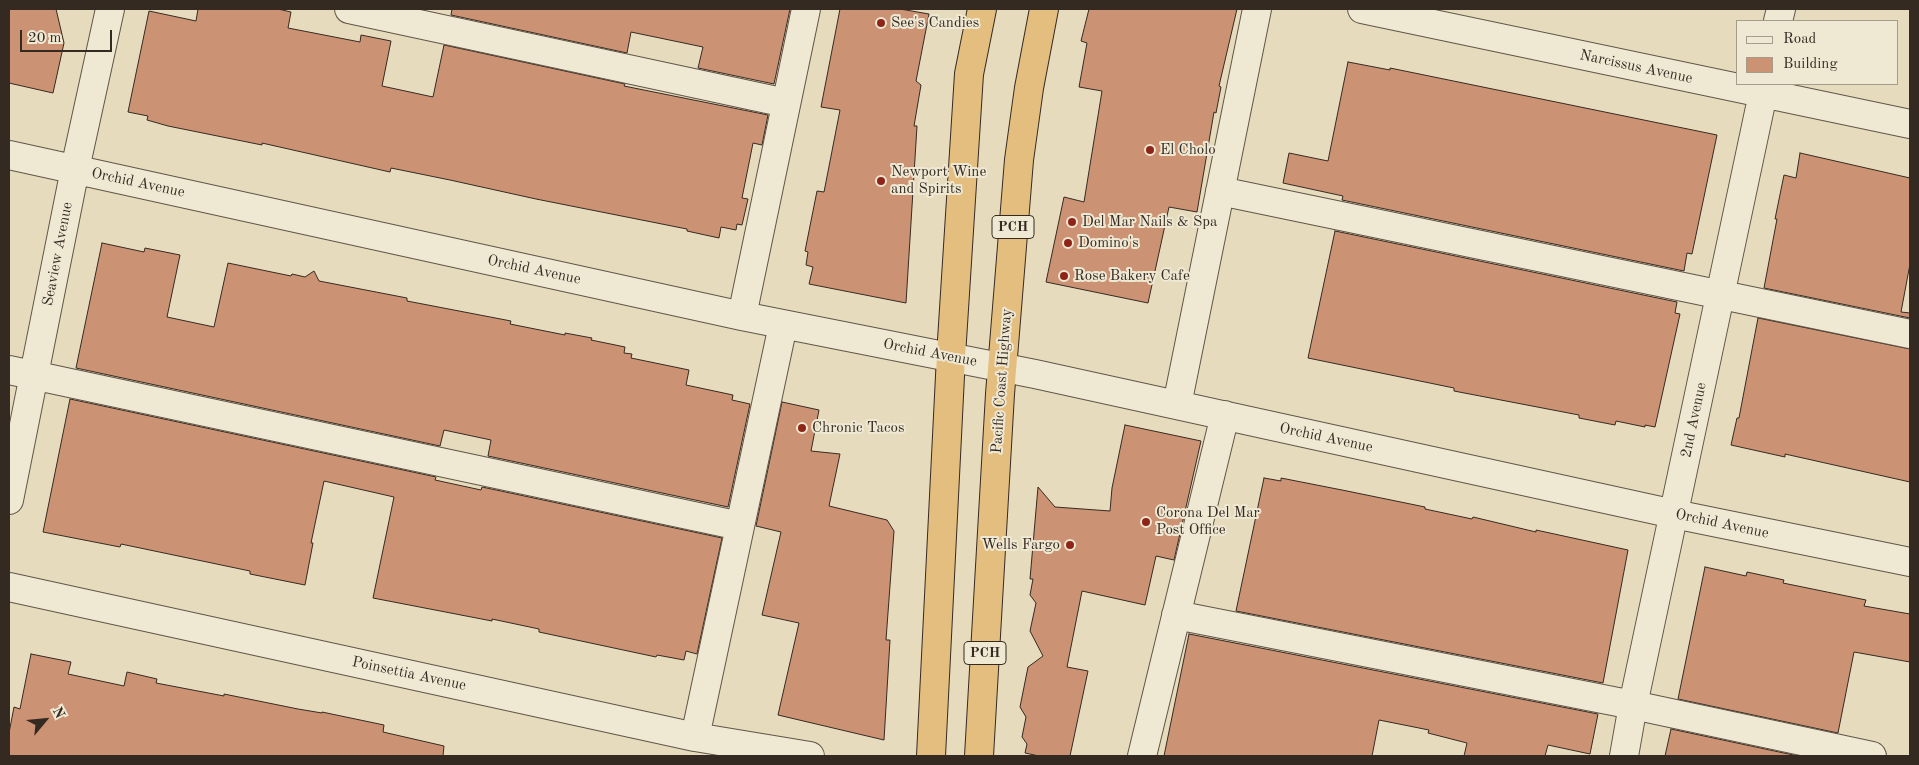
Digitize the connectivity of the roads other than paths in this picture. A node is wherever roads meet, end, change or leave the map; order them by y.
1 (110, 9) edge
2 (349, 9) edge
3 (806, 9) edge
4 (982, 9) edge
5 (1044, 9) edge
6 (1257, 9) edge
7 (1362, 9) edge
8 (1736, 83) edge
9 (1744, 85) edge
10 (1764, 89) edge
11 (786, 103) junction
12 (1910, 124) edge
13 (9, 155) edge
14 (75, 169) junction
15 (1220, 191) junction
16 (1721, 295) junction
17 (742, 316) junction
18 (783, 325) junction
19 (1910, 334) edge
20 (951, 356) junction
21 (1002, 367) junction
22 (22, 373) edge
23 (1177, 405) junction
24 (1225, 415) junction
25 (9, 500) edge
26 (1674, 514) junction
27 (740, 526) junction
28 (1910, 562) edge
29 (9, 587) edge
30 (1176, 615) junction
31 (1633, 705) junction
32 (695, 737) junction
33 (733, 750) edge
34 (810, 756) edge
35 (931, 756) edge
36 (979, 756) edge
37 (1142, 756) edge
38 (1624, 756) edge
39 (1872, 756) edge

1 - 14 street, Seaview Avenue
2 - 11 street
3 - 11 street
4 - 20 highway
5 - 21 highway, Pacific Coast Highway / PCH
6 - 15 street
7 - 8 street, Narcissus Avenue
9 - 10 street, Narcissus Avenue
10 - 12 street, Narcissus Avenue
10 - 16 street, 2nd Avenue
11 - 17 street
13 - 14 street, Orchid Avenue
14 - 17 street, Orchid Avenue
14 - 22 street, Seaview Avenue
15 - 16 street
15 - 23 street
16 - 19 street
16 - 26 street, 2nd Avenue
17 - 18 street, Orchid Avenue
18 - 20 street, Orchid Avenue
18 - 27 street
20 - 21 street, Orchid Avenue
20 - 35 highway
21 - 23 street, Orchid Avenue
21 - 36 highway, Pacific Coast Highway / PCH
22 - 25 street, Seaview Avenue
22 - 27 street
23 - 24 street, Orchid Avenue
24 - 26 street, Orchid Avenue
24 - 30 street
26 - 28 street, Orchid Avenue
26 - 31 street, 2nd Avenue
27 - 32 street
29 - 32 street, Poinsettia Avenue
30 - 31 street
30 - 37 street
31 - 38 street, 2nd Avenue
31 - 39 street
32 - 33 street, Poinsettia Avenue
33 - 34 street, Poinsettia Avenue

